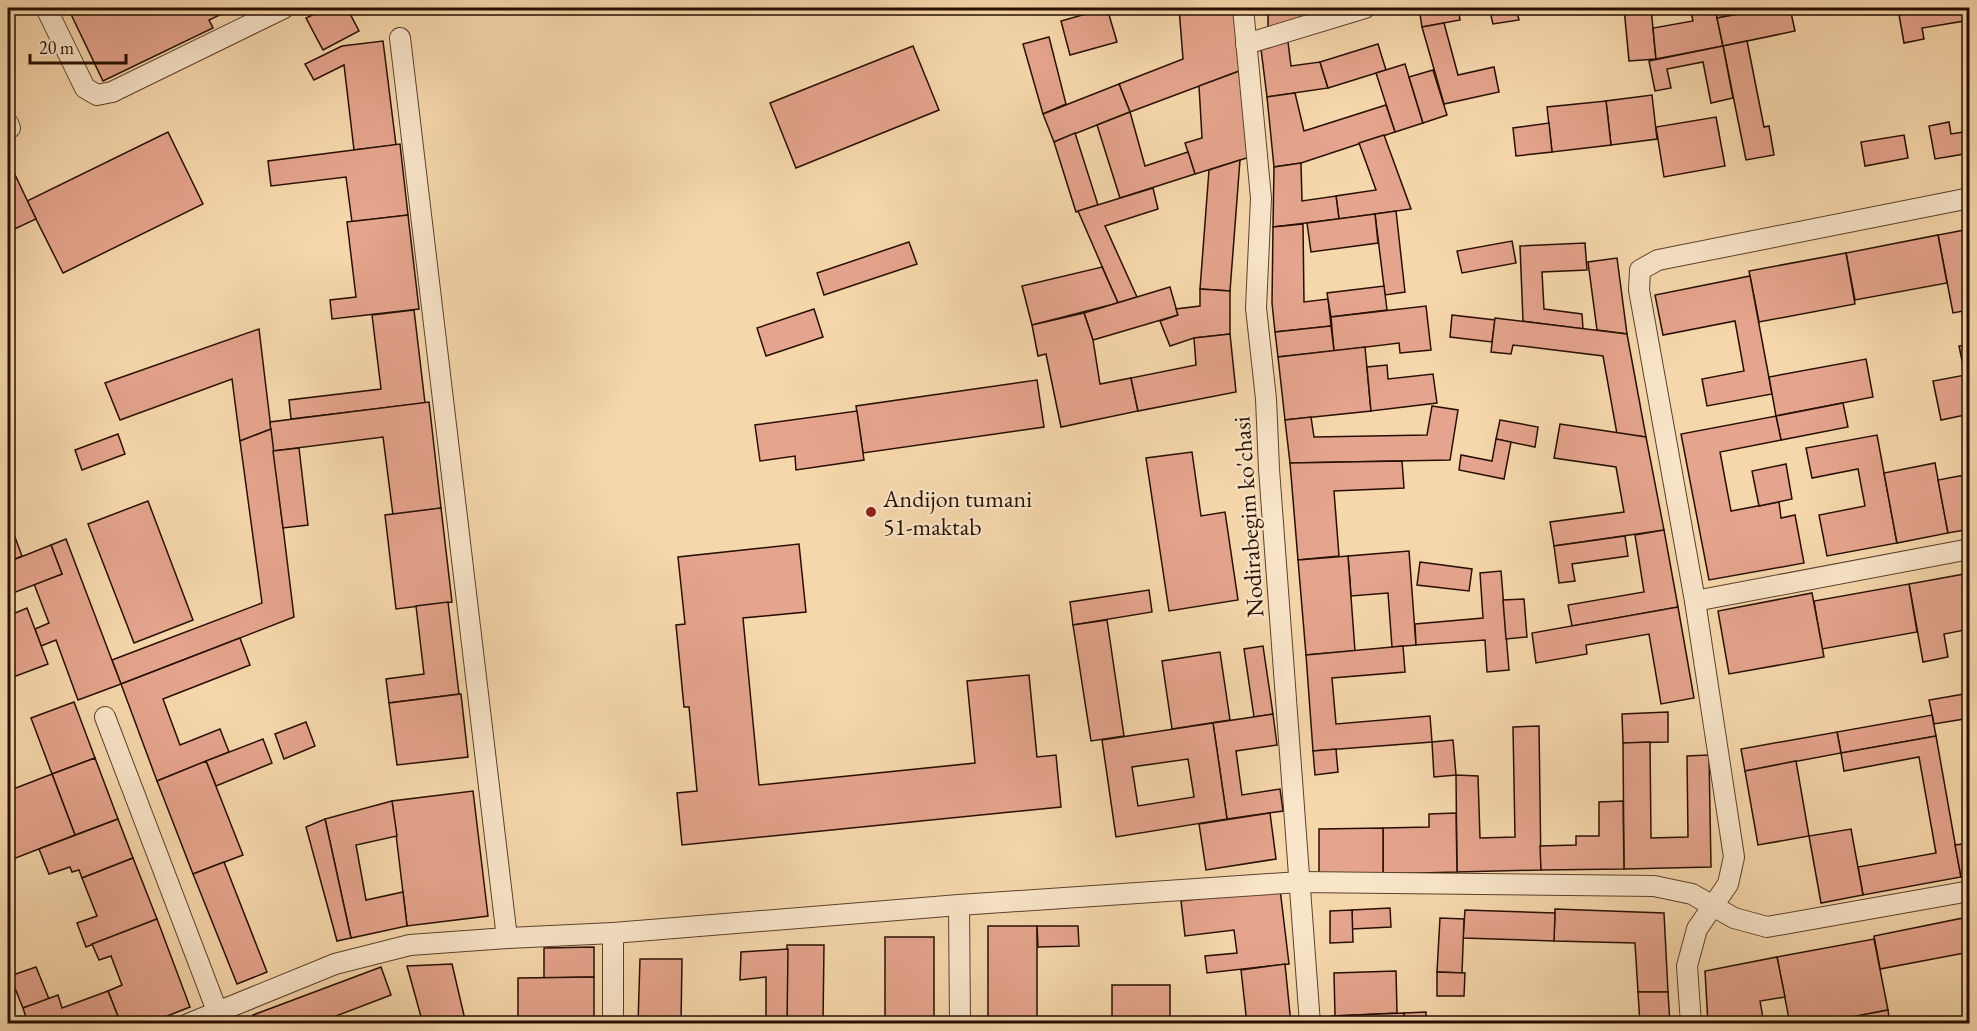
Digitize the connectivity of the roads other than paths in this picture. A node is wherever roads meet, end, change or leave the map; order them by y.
1 (46, 8) edge
2 (284, 8) edge
3 (1243, 8) edge
4 (1365, 8) edge
5 (400, 38) dead end
6 (1246, 44) junction
7 (1970, 198) edge
8 (1970, 549) edge
9 (1695, 601) junction
10 (105, 717) dead end
11 (1300, 882) junction
12 (1970, 891) edge
13 (959, 905) junction
14 (1713, 906) junction
15 (613, 933) junction
16 (507, 938) junction
17 (220, 1018) edge
18 (188, 1023) edge
19 (613, 1023) edge
20 (960, 1023) edge
21 (1310, 1023) edge
22 (1691, 1023) edge

1 - 2 lane
3 - 6 lane, Nodirabegim ko'chasi
4 - 6 lane
5 - 16 lane
6 - 11 lane, Nodirabegim ko'chasi
7 - 9 lane
8 - 9 lane
9 - 14 lane
10 - 17 lane
11 - 13 lane
11 - 14 lane
11 - 21 lane, Nodirabegim ko'chasi
12 - 14 lane
13 - 15 lane
13 - 20 lane
14 - 22 lane
15 - 16 lane
15 - 19 lane
16 - 17 lane
17 - 18 lane

